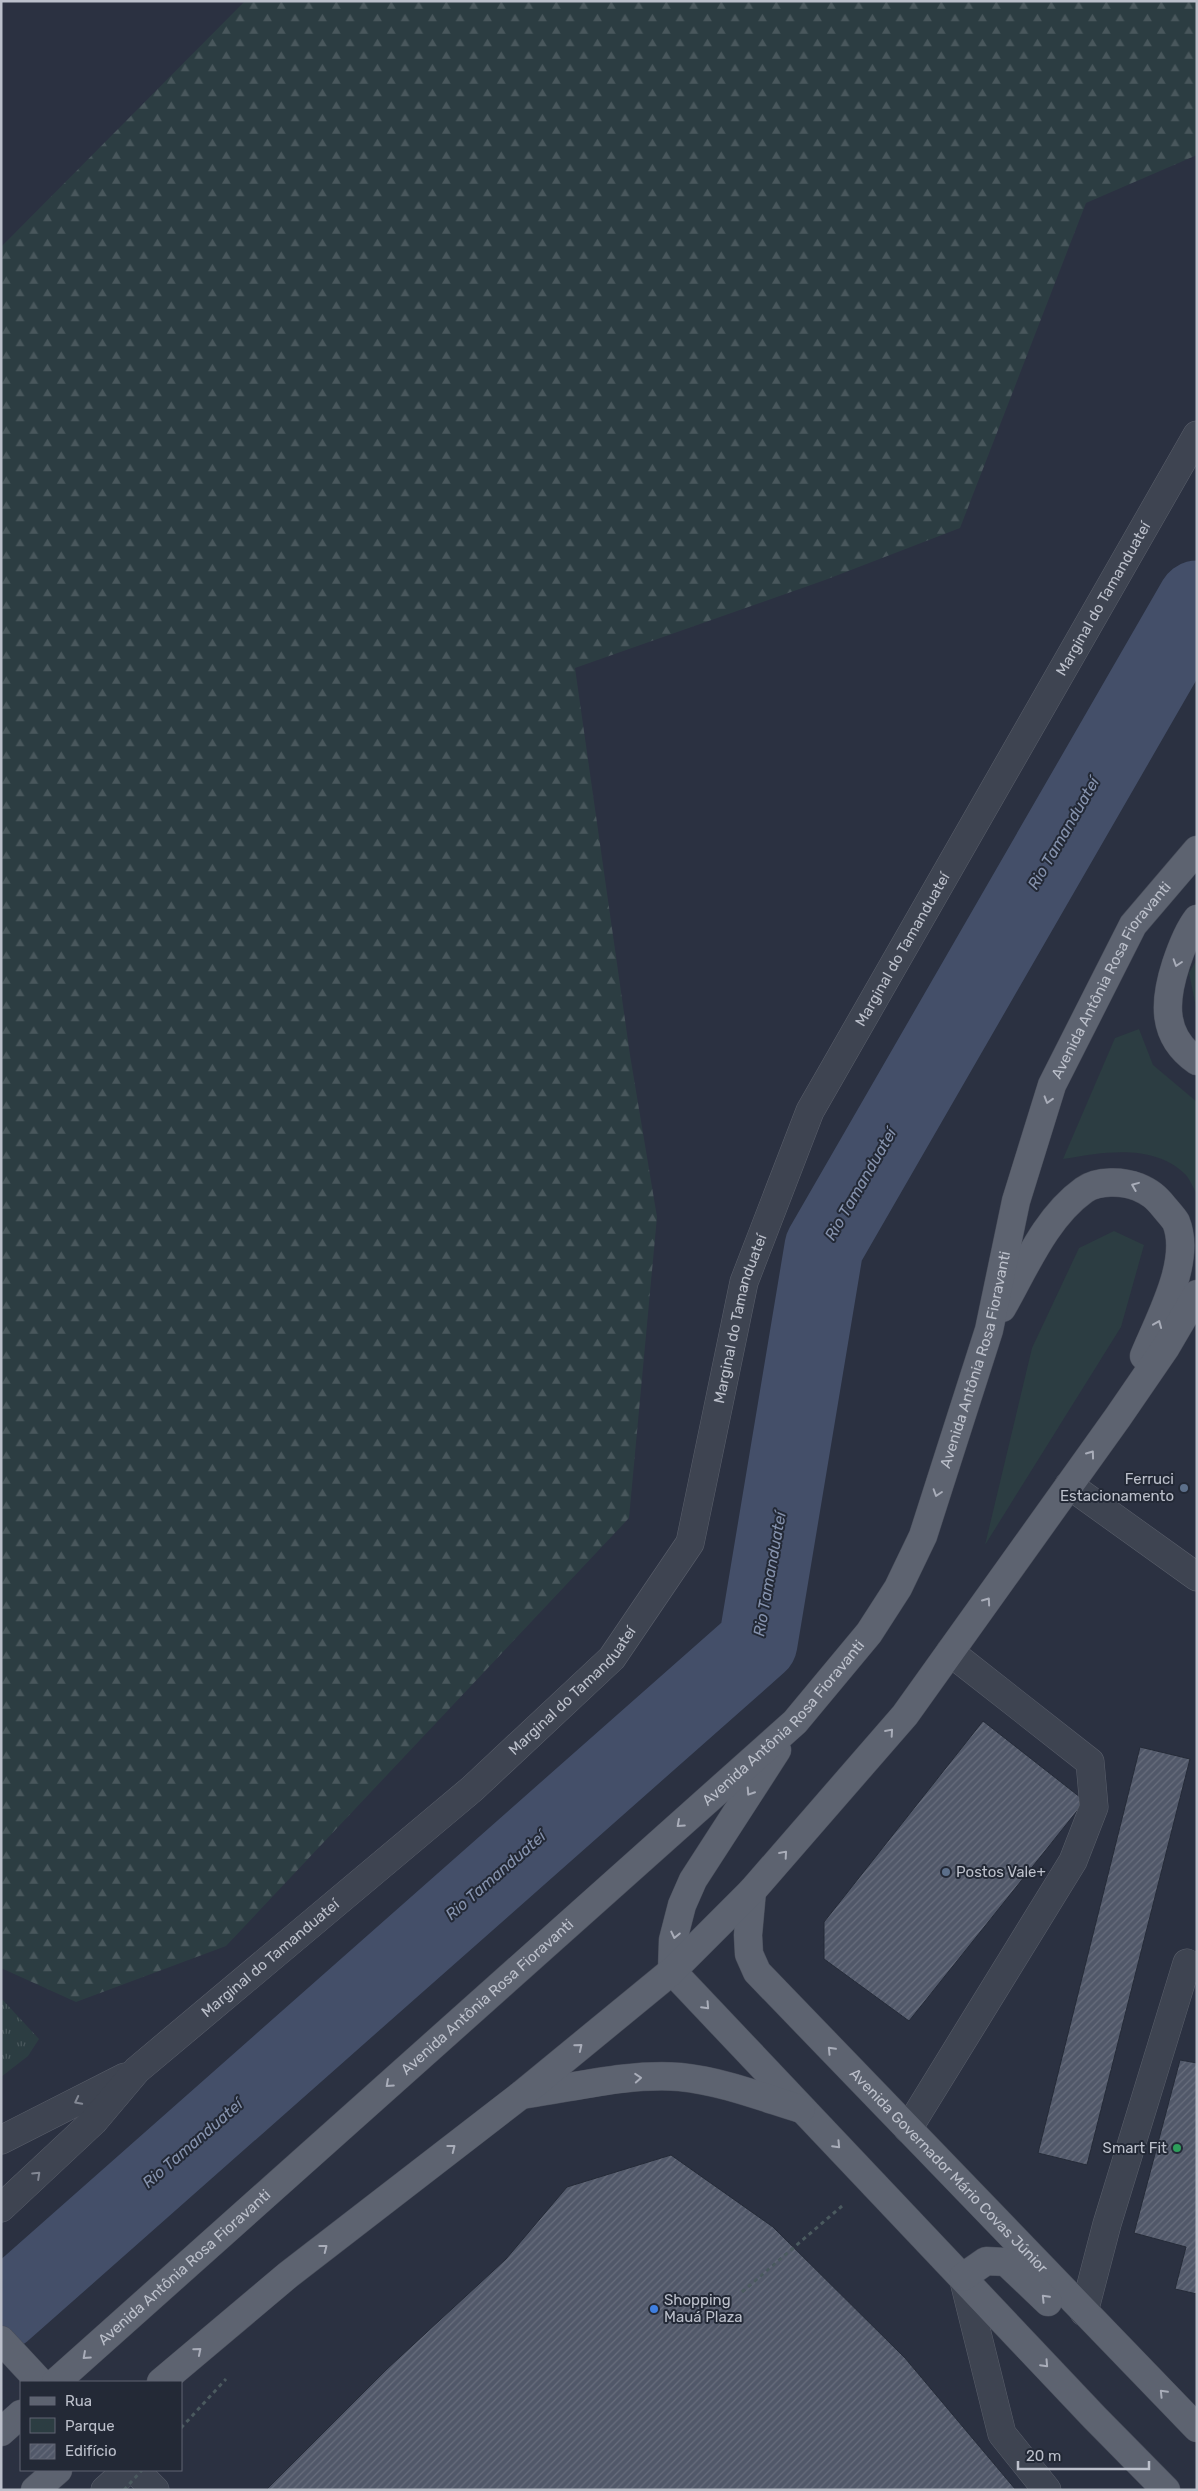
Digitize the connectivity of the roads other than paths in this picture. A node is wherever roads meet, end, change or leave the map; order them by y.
1 (1197, 434) edge
2 (1197, 850) edge
3 (1197, 919) edge
4 (1197, 1061) edge
5 (1197, 1294) edge
6 (989, 1330) junction
7 (1118, 1417) junction
8 (1069, 1485) junction
9 (1197, 1577) edge
10 (950, 1652) junction
11 (795, 1722) junction
12 (752, 1891) junction
13 (1187, 1962) dead end
14 (672, 1971) junction
15 (137, 2070) junction
16 (521, 2095) junction
17 (803, 2110) junction
18 (908, 2129) junction
19 (1, 2140) edge
20 (1, 2208) edge
21 (964, 2277) junction
22 (1084, 2312) junction
23 (1, 2340) edge
24 (45, 2381) edge
25 (162, 2381) edge
26 (20, 2415) edge
27 (1197, 2428) edge
28 (1, 2432) edge
29 (1197, 2434) edge
30 (57, 2471) edge
31 (126, 2471) edge
32 (136, 2471) edge
33 (35, 2490) edge
34 (105, 2490) edge
35 (155, 2490) edge
36 (1047, 2490) edge
37 (1166, 2490) edge

1 - 15 street, Marginal do Tamanduateí
2 -> 6 main road, Avenida Antônia Rosa Fioravanti
3 -> 4 main road
5 - 7 main road
7 -> 6 main road
6 -> 11 main road, Avenida Antônia Rosa Fioravanti
8 -> 7 main road
8 - 9 street
10 -> 8 main road
12 -> 10 main road
10 - 18 street
11 -> 14 main road
11 -> 24 main road, Avenida Antônia Rosa Fioravanti
12 - 14 main road
18 -> 12 main road, Avenida Governador Mário Covas Júnior
13 - 22 street
16 -> 14 main road
14 -> 17 main road
15 -> 19 street, Marginal do Tamanduateí
20 -> 15 street, Marginal do Tamanduateí
16 -> 17 main road
25 -> 16 main road
17 -> 21 main road
18 - 22 main road, Avenida Governador Mário Covas Júnior
29 -> 21 main road
21 - 36 street
21 -> 37 main road
27 -> 22 main road, Avenida Governador Mário Covas Júnior
23 - 24 main road
26 - 28 main road
30 - 33 main road
31 - 34 street
32 - 35 street

